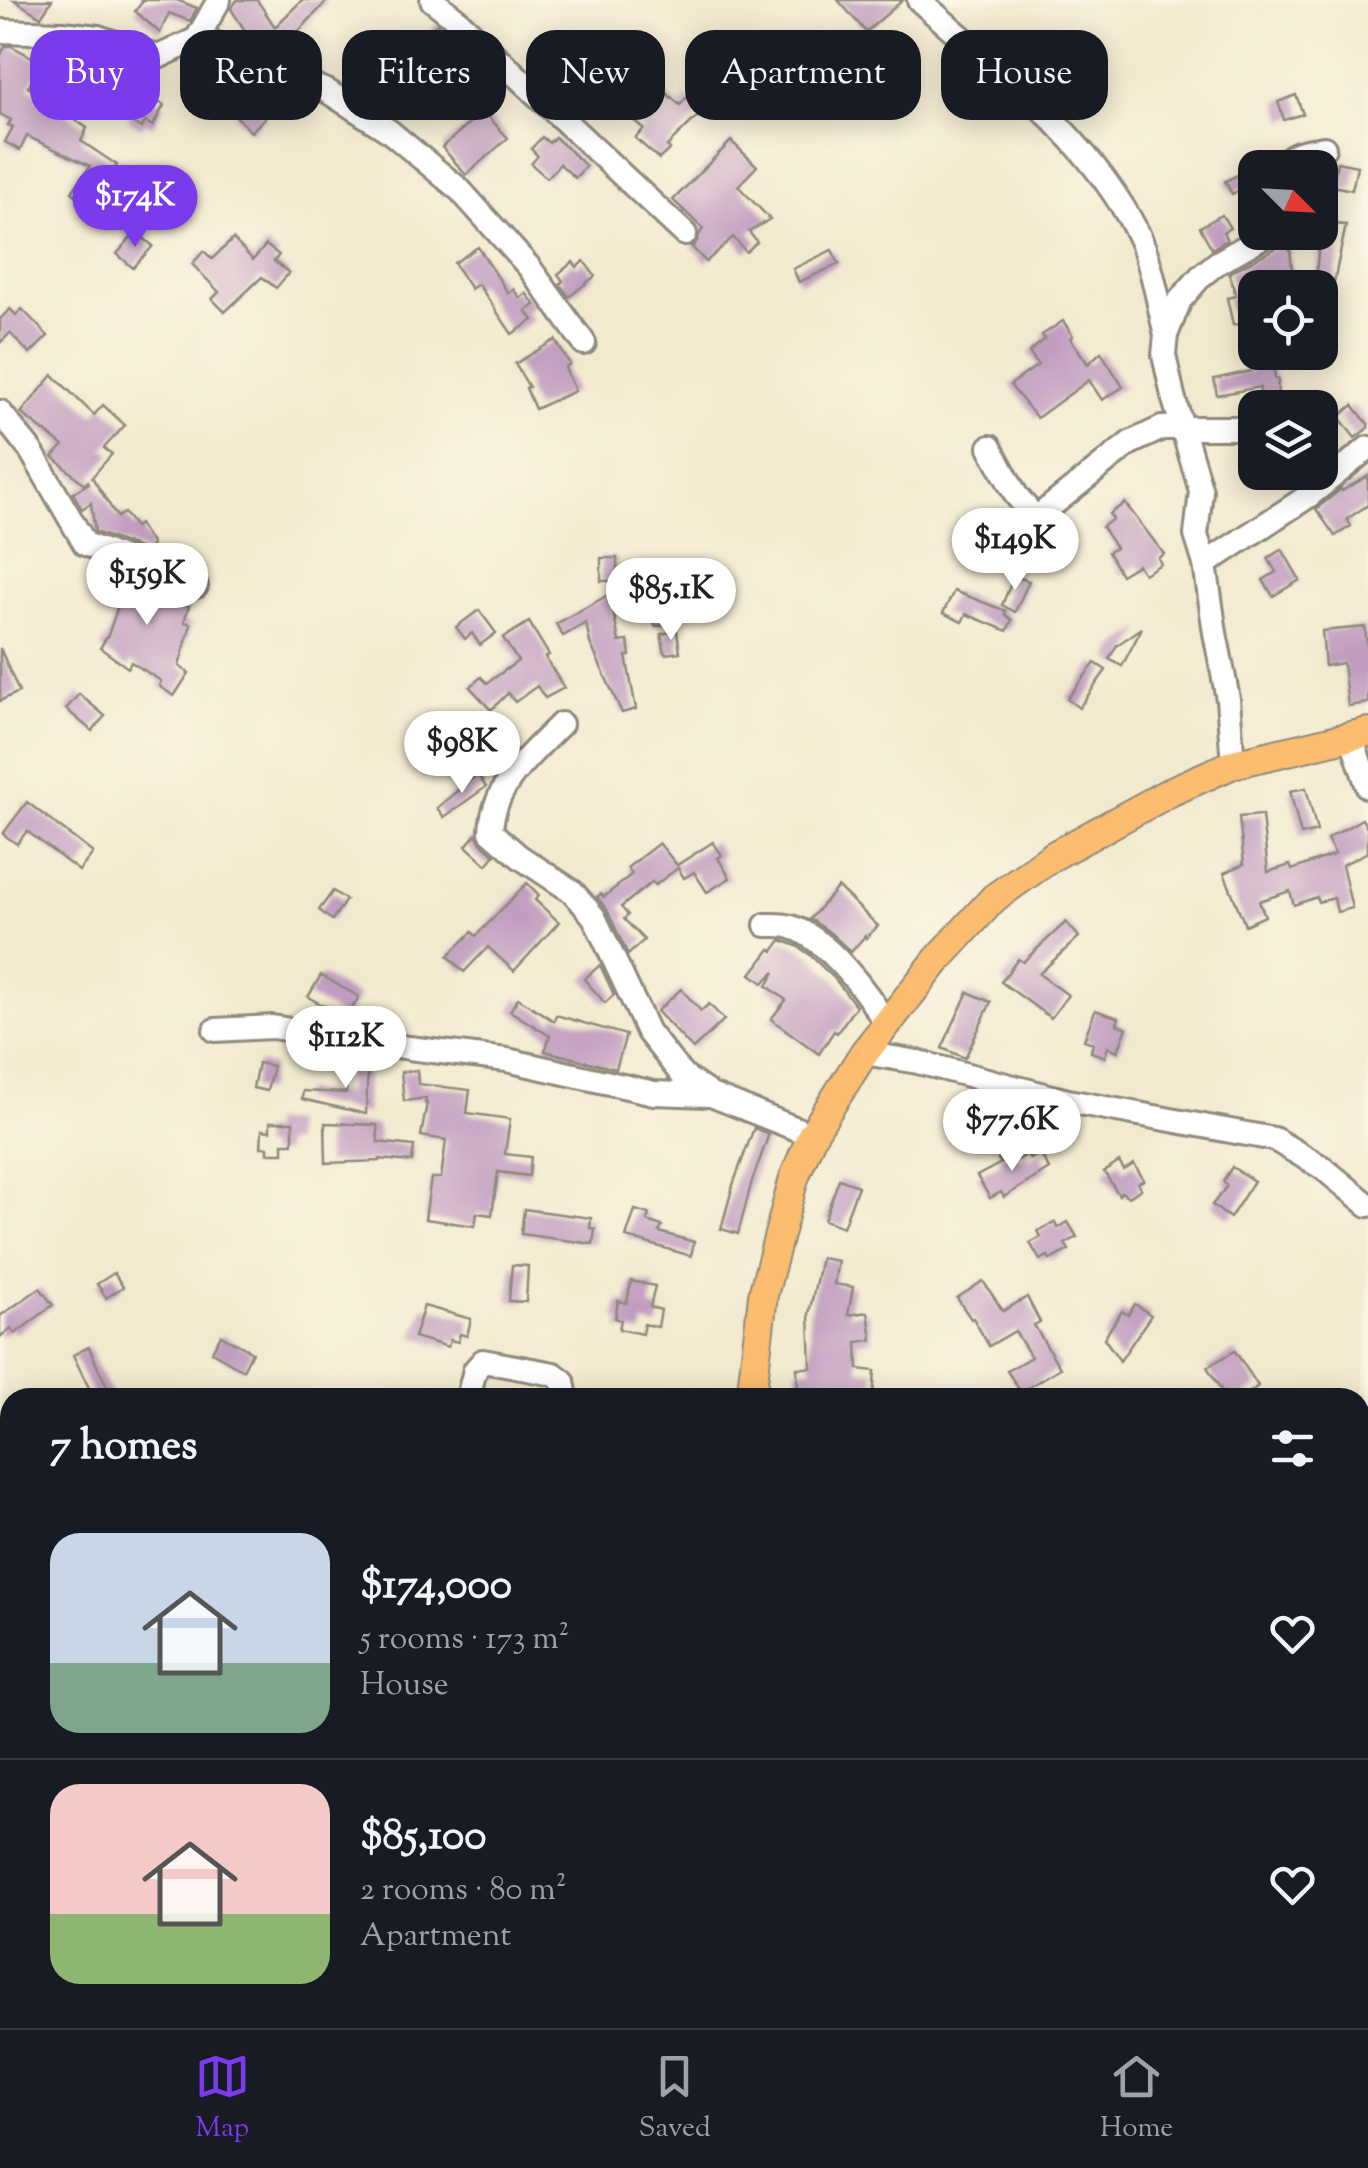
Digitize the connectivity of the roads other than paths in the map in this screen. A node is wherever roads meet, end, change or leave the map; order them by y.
1 (218, 0) edge
2 (432, 0) edge
3 (919, 0) edge
4 (202, 30) edge
5 (0, 32) edge
6 (180, 47) edge
7 (322, 88) edge
8 (1324, 148) dead end
9 (1313, 150) edge
10 (686, 234) dead end
11 (1240, 250) edge
12 (1166, 335) junction
13 (584, 343) dead end
14 (0, 412) edge
15 (1184, 428) junction
16 (1238, 428) edge
17 (990, 447) dead end
18 (1368, 448) edge
19 (1205, 564) junction
20 (196, 586) dead end
21 (561, 724) dead end
22 (1359, 734) edge
23 (1232, 764) junction
24 (1368, 787) edge
25 (766, 925) dead end
26 (886, 1024) junction
27 (215, 1030) dead end
28 (864, 1052) junction
29 (711, 1095) junction
30 (812, 1135) junction
31 (1368, 1206) edge
32 (471, 1388) edge
33 (564, 1388) edge
34 (752, 1388) edge

1 - 4 street
2 - 10 street
3 - 12 street
5 - 6 street
7 - 13 street
8 - 9 street
11 - 12 street
12 - 15 street
14 - 20 street
15 - 16 street
15 - 17 street
15 - 19 street
18 - 19 street
19 - 23 street
21 - 29 street
22 - 23 main road
22 - 24 street
23 - 26 main road
25 - 26 street
26 - 28 main road
27 - 29 street
28 - 30 main road
28 - 31 street
29 - 30 street
30 - 34 main road
32 - 33 street

